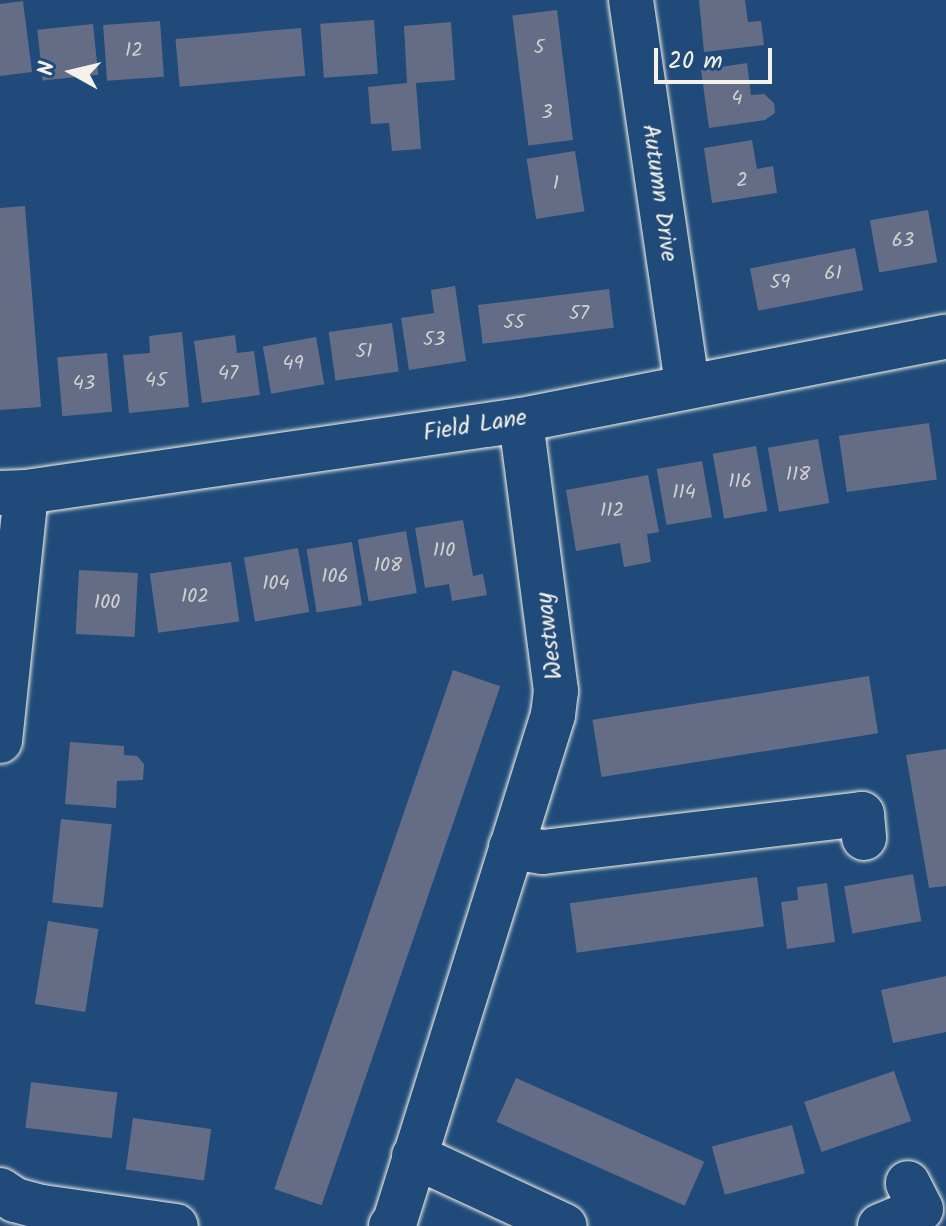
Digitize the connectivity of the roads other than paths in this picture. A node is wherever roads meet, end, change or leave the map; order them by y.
1 (631, 0) edge
2 (946, 337) edge
3 (687, 385) junction
4 (521, 420) junction
5 (13, 492) edge
6 (0, 741) edge
7 (864, 838) dead end
8 (511, 847) junction
9 (414, 1156) junction
10 (908, 1183) dead end
11 (0, 1190) edge
12 (176, 1226) edge
13 (391, 1226) edge
14 (565, 1226) edge
15 (880, 1226) edge

1 - 3 street, Autumn Drive
2 - 3 street, Field Lane
3 - 4 street, Field Lane
4 - 5 street, Field Lane
4 - 8 street, Westway
5 - 6 street
7 - 8 street
8 - 9 street, Westway
9 - 13 street, Westway
9 - 14 street
10 - 15 street
11 - 12 street

